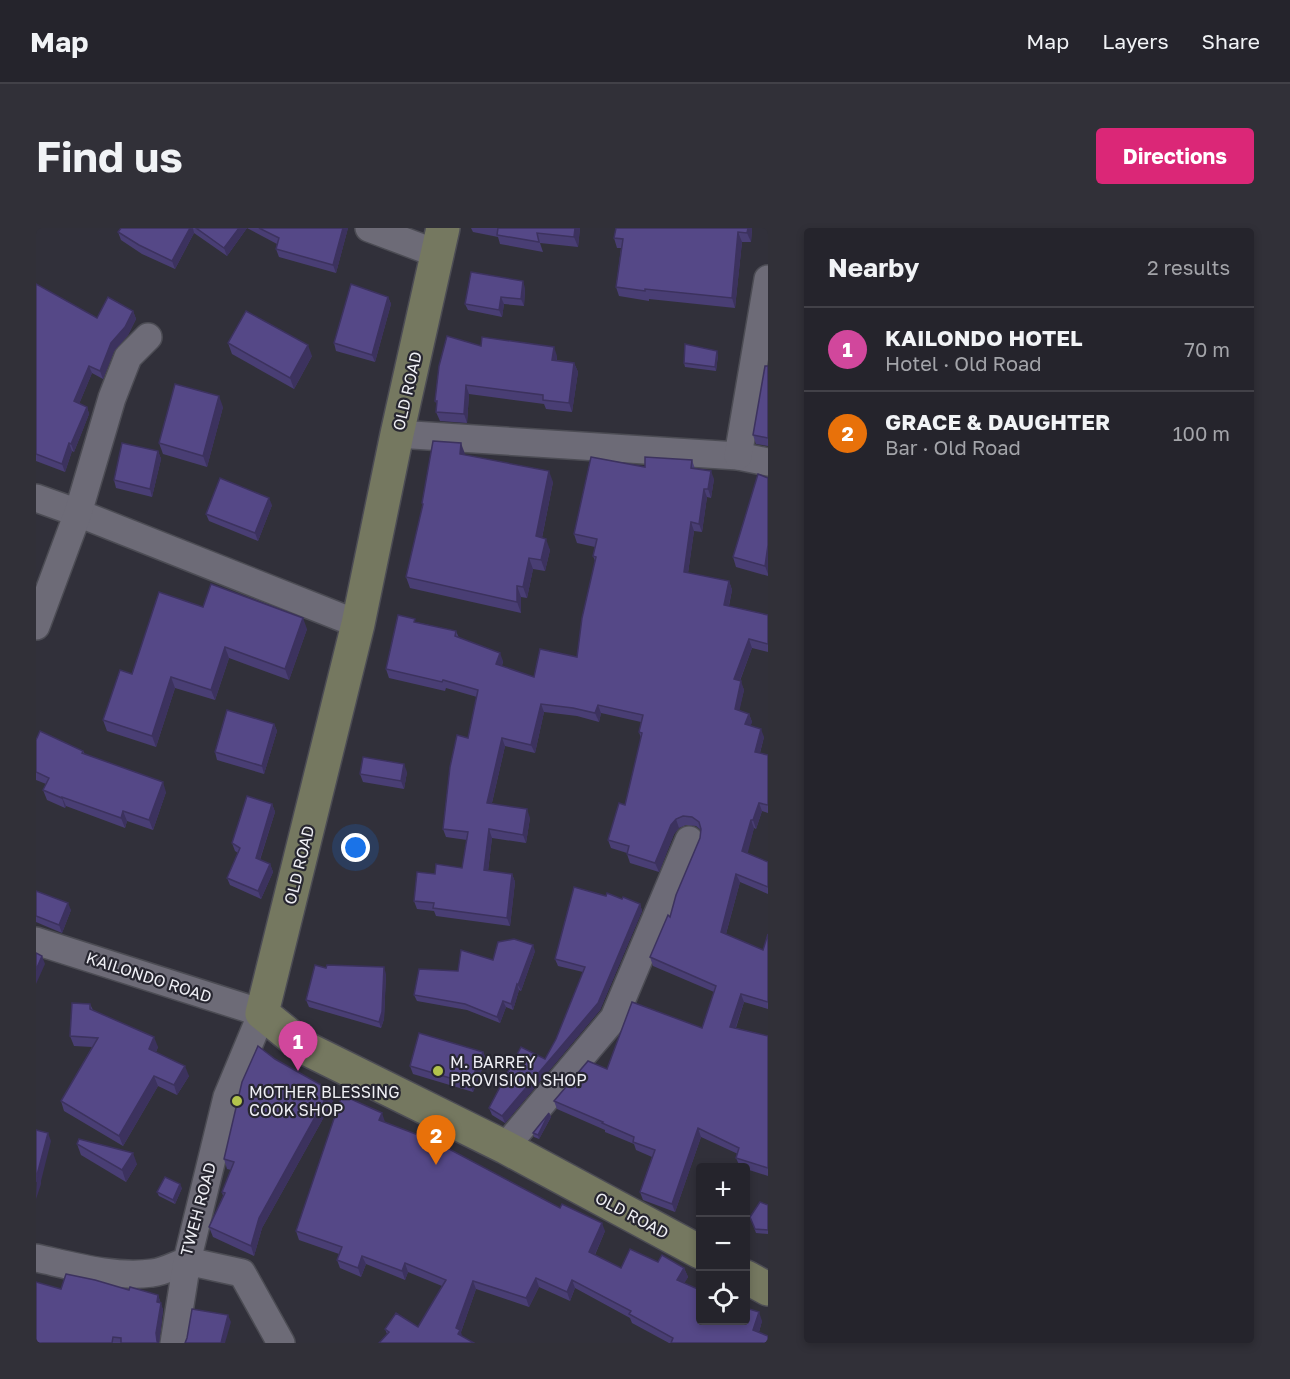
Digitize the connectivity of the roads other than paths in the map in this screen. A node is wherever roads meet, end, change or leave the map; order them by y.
1 (369, 228) edge
2 (441, 241) edge
3 (768, 279) edge
4 (148, 337) dead end
5 (398, 434) junction
6 (738, 456) junction
7 (768, 462) edge
8 (36, 498) edge
9 (78, 513) junction
10 (358, 624) junction
11 (36, 626) edge
12 (689, 840) dead end
13 (36, 941) edge
14 (262, 1013) junction
15 (505, 1147) junction
16 (696, 1250) edge
17 (36, 1258) edge
18 (187, 1261) junction
19 (750, 1278) edge
20 (768, 1289) edge
21 (174, 1343) edge
22 (281, 1343) edge

1 - 2 street
2 - 5 street, OLD ROAD
3 - 6 street
4 - 9 street
5 - 6 street
5 - 10 street, OLD ROAD
6 - 7 street
8 - 9 street
9 - 10 street
9 - 11 street
10 - 14 street, OLD ROAD
12 - 15 street
13 - 14 street, KAILONDO ROAD
14 - 15 street, OLD ROAD
14 - 18 street, TWEH ROAD
15 - 16 street, OLD ROAD
17 - 18 street, TWEH ROAD
18 - 21 street
18 - 22 street
19 - 20 street

